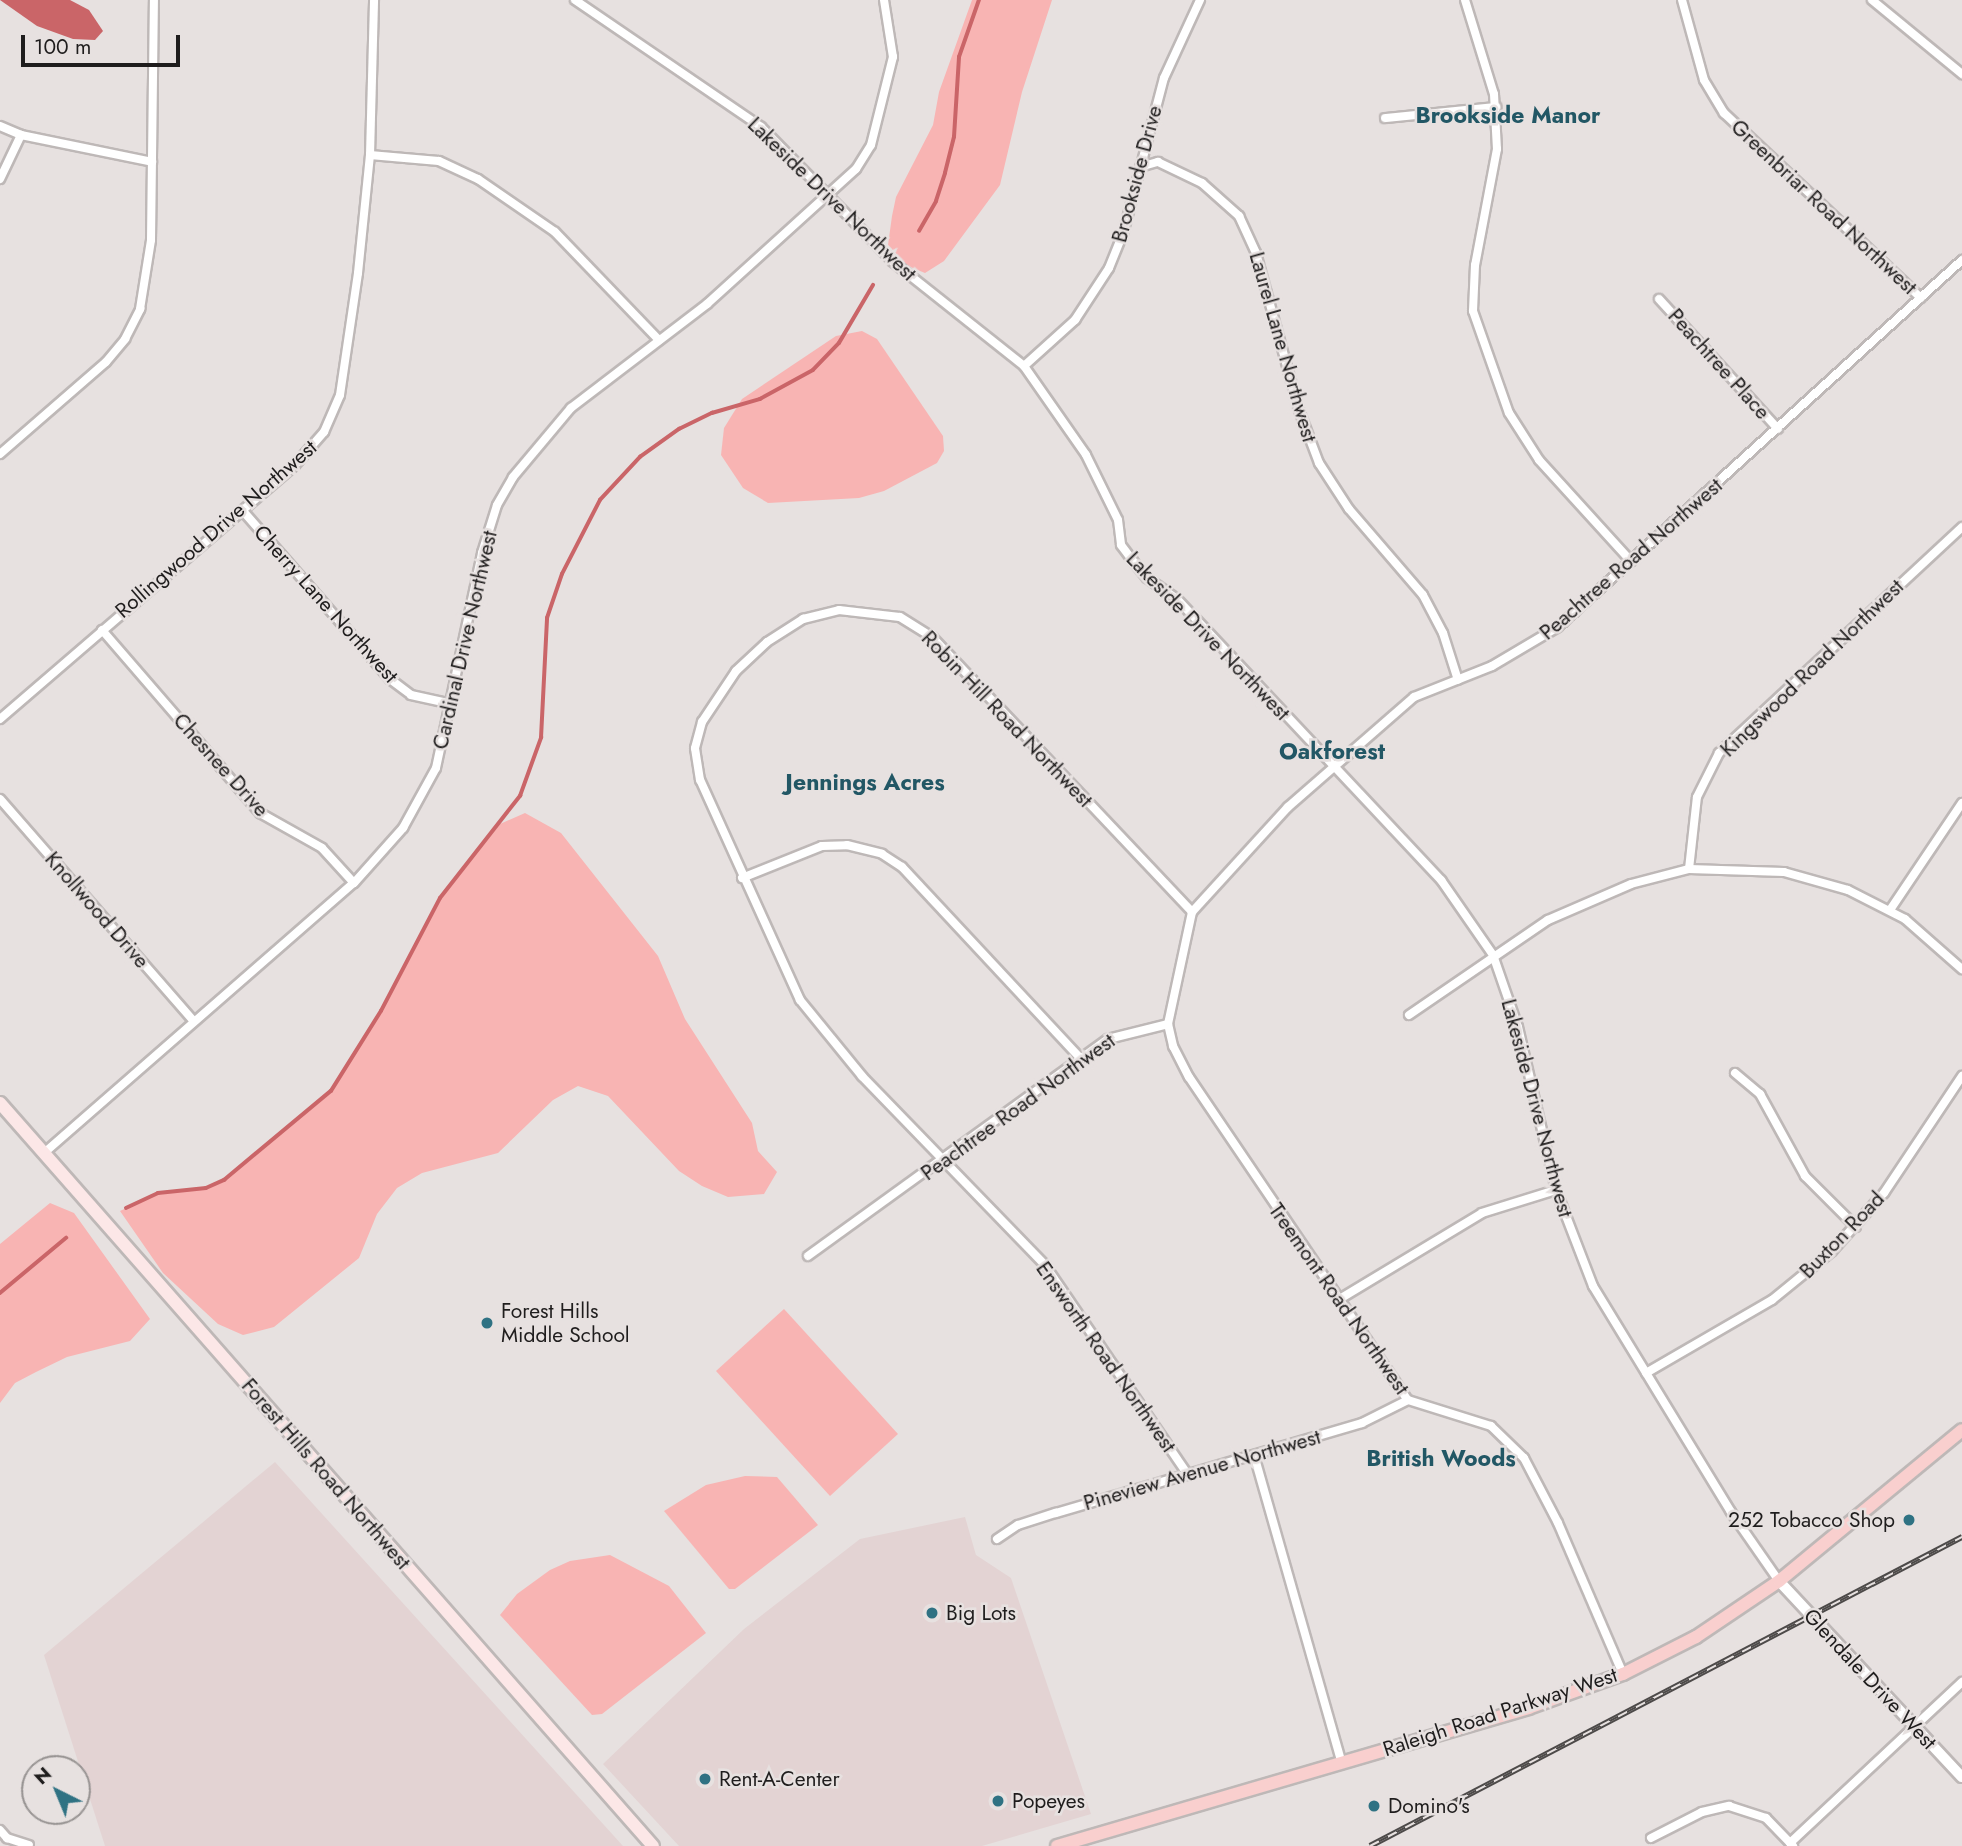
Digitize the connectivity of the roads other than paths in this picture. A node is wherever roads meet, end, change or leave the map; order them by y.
1 (154, 0) edge
2 (374, 0) edge
3 (575, 0) edge
4 (884, 0) edge
5 (1200, 0) edge
6 (1476, 0) edge
7 (1682, 0) edge
8 (1872, 0) edge
9 (1466, 2) edge
10 (1962, 74) edge
11 (1496, 107) junction
12 (1385, 118) dead end
13 (0, 126) edge
14 (21, 135) junction
15 (370, 155) junction
16 (152, 162) junction
17 (1140, 167) junction
18 (0, 179) edge
19 (830, 196) junction
20 (1962, 260) edge
21 (1921, 298) junction
22 (1659, 299) dead end
23 (659, 340) junction
24 (1024, 366) junction
25 (1778, 429) junction
26 (0, 454) edge
27 (243, 510) junction
28 (1962, 527) edge
29 (1631, 561) junction
30 (102, 630) junction
31 (1458, 680) junction
32 (452, 704) junction
33 (0, 719) edge
34 (1332, 766) junction
35 (0, 799) edge
36 (1962, 803) edge
37 (1689, 869) junction
38 (742, 878) junction
39 (354, 883) junction
40 (1890, 910) junction
41 (1192, 912) junction
42 (1493, 955) junction
43 (1962, 969) edge
44 (1409, 1015) dead end
45 (194, 1021) junction
46 (1168, 1024) junction
47 (1081, 1059) junction
48 (1735, 1073) dead end
49 (1962, 1076) edge
50 (0, 1103) edge
51 (44, 1153) junction
52 (943, 1161) junction
53 (1556, 1190) junction
54 (1856, 1227) junction
55 (808, 1256) dead end
56 (1338, 1300) junction
57 (1646, 1373) junction
58 (1408, 1400) junction
59 (1962, 1430) edge
60 (1254, 1455) junction
61 (1188, 1475) junction
62 (997, 1539) dead end
63 (1779, 1581) junction
64 (1623, 1674) junction
65 (1962, 1682) edge
66 (1913, 1726) junction
67 (1342, 1763) junction
68 (1962, 1777) edge
69 (0, 1830) edge
70 (1651, 1839) dead end
71 (1792, 1844) edge
72 (29, 1845) edge
73 (653, 1846) edge
74 (1057, 1846) edge

1 - 16 street
2 - 15 street, Rollingwood Drive Northwest
3 - 19 street, Lakeside Drive Northwest
4 - 19 street, Cardinal Drive Northwest
5 - 17 street, Brookside Drive
6 - 9 street
7 - 21 street, Greenbriar Road Northwest
8 - 10 street
9 - 11 street
11 - 12 street
11 - 29 street
13 - 14 street
14 - 16 street
14 - 18 street
15 - 23 street
15 - 27 street, Rollingwood Drive Northwest
16 - 26 street
17 - 24 street, Brookside Drive
17 - 31 street, Laurel Lane Northwest
19 - 23 street, Cardinal Drive Northwest
19 - 24 street, Lakeside Drive Northwest
20 - 21 street, Peachtree Road Northwest
21 - 25 street, Peachtree Road Northwest
22 - 25 street, Peachtree Place
23 - 32 street, Cardinal Drive Northwest
24 - 34 street, Lakeside Drive Northwest
25 - 29 street, Peachtree Road Northwest
27 - 30 street, Rollingwood Drive Northwest
27 - 32 street, Cherry Lane Northwest
28 - 37 street, Kingswood Road Northwest
29 - 31 street, Peachtree Road Northwest
30 - 33 street, Rollingwood Drive Northwest
30 - 39 street, Chesnee Drive
31 - 34 street, Peachtree Road Northwest
32 - 39 street, Cardinal Drive Northwest
34 - 41 street, Peachtree Road Northwest
34 - 42 street, Lakeside Drive Northwest
35 - 45 street, Knollwood Drive
36 - 40 street
37 - 40 street
37 - 42 street
38 - 41 street, Robin Hill Road Northwest
38 - 47 street
38 - 52 street, Ensworth Road Northwest
39 - 45 street, Cardinal Drive Northwest
40 - 43 street
41 - 46 street, Peachtree Road Northwest
42 - 44 street
42 - 53 street, Lakeside Drive Northwest
45 - 51 street, Cardinal Drive Northwest
46 - 47 street, Peachtree Road Northwest
46 - 56 street, Treemont Road Northwest
47 - 52 street, Peachtree Road Northwest
48 - 54 street
49 - 54 street, Buxton Road
50 - 51 main road, Forest Hills Road Northwest
51 - 73 main road, Forest Hills Road Northwest
52 - 55 street, Peachtree Road Northwest
52 - 61 street, Ensworth Road Northwest
53 - 56 street
53 - 57 street, Lakeside Drive Northwest
54 - 57 street, Buxton Road
56 - 58 street, Treemont Road Northwest
57 - 63 street, Lakeside Drive Northwest
58 - 60 street, Pineview Avenue Northwest
58 - 64 street, Treemont Road Northwest
59 - 63 main road, Raleigh Road Parkway West
60 - 61 street, Pineview Avenue Northwest
60 - 67 street
61 - 62 street, Pineview Avenue Northwest
63 - 64 main road, Raleigh Road Parkway West
63 - 66 street, Glendale Drive West
64 - 67 main road, Raleigh Road Parkway West
65 - 66 street
66 - 68 street, Glendale Drive West
66 - 71 street
67 - 74 main road, Raleigh Road Parkway West
69 - 72 street
70 - 71 street

